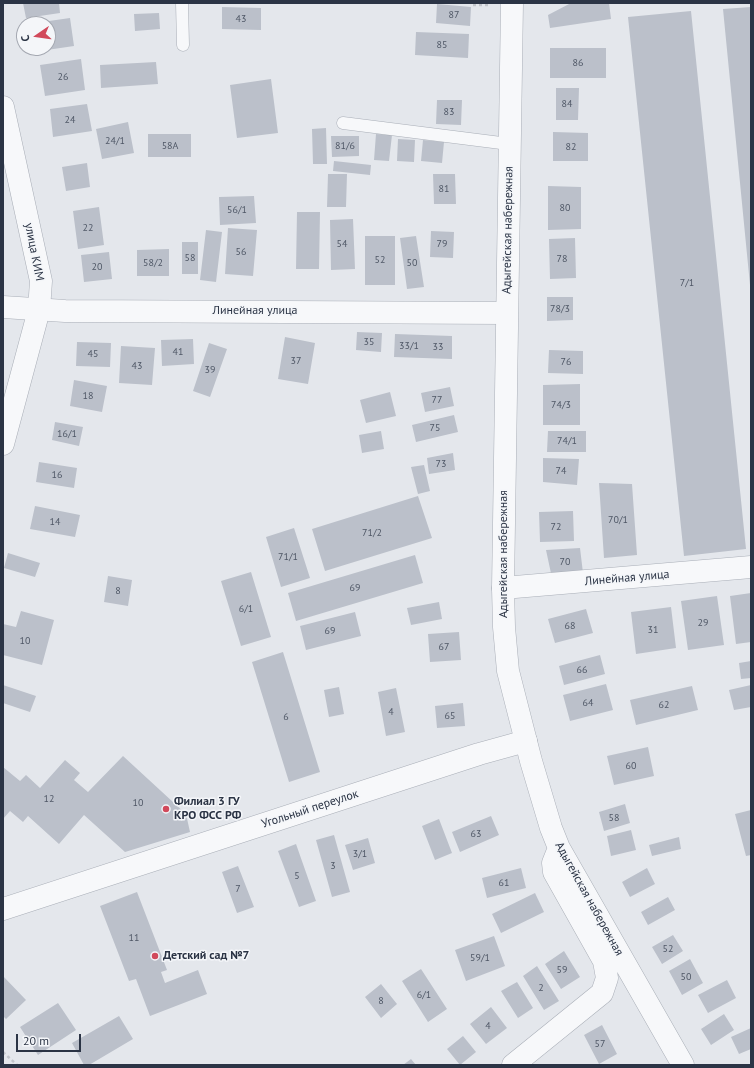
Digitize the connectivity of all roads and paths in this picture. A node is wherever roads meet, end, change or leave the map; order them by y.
1 (182, 3) edge
2 (512, 3) edge
3 (182, 45) dead end
4 (3, 107) edge
5 (343, 123) dead end
6 (509, 144) junction
7 (3, 307) edge
8 (39, 310) junction
9 (506, 313) junction
10 (3, 444) edge
11 (751, 567) edge
12 (502, 588) junction
13 (526, 741) junction
14 (559, 848) junction
15 (3, 909) edge
16 (3, 1052) edge
17 (17, 1065) edge
18 (513, 1065) edge
19 (683, 1065) edge

1 - 3 lane
2 - 6 street, Адыгейская набережная
4 - 8 street, улица КИМ
5 - 6 lane
6 - 9 street, Адыгейская набережная
7 - 8 street, Линейная улица
8 - 9 street, Линейная улица
8 - 10 street, улица КИМ
9 - 12 street, Адыгейская набережная
11 - 12 street, Линейная улица
12 - 13 street, Адыгейская набережная
13 - 14 street, Адыгейская набережная
13 - 15 street, Угольный переулок
14 - 18 street
14 - 19 street, Адыгейская набережная
16 - 17 path

